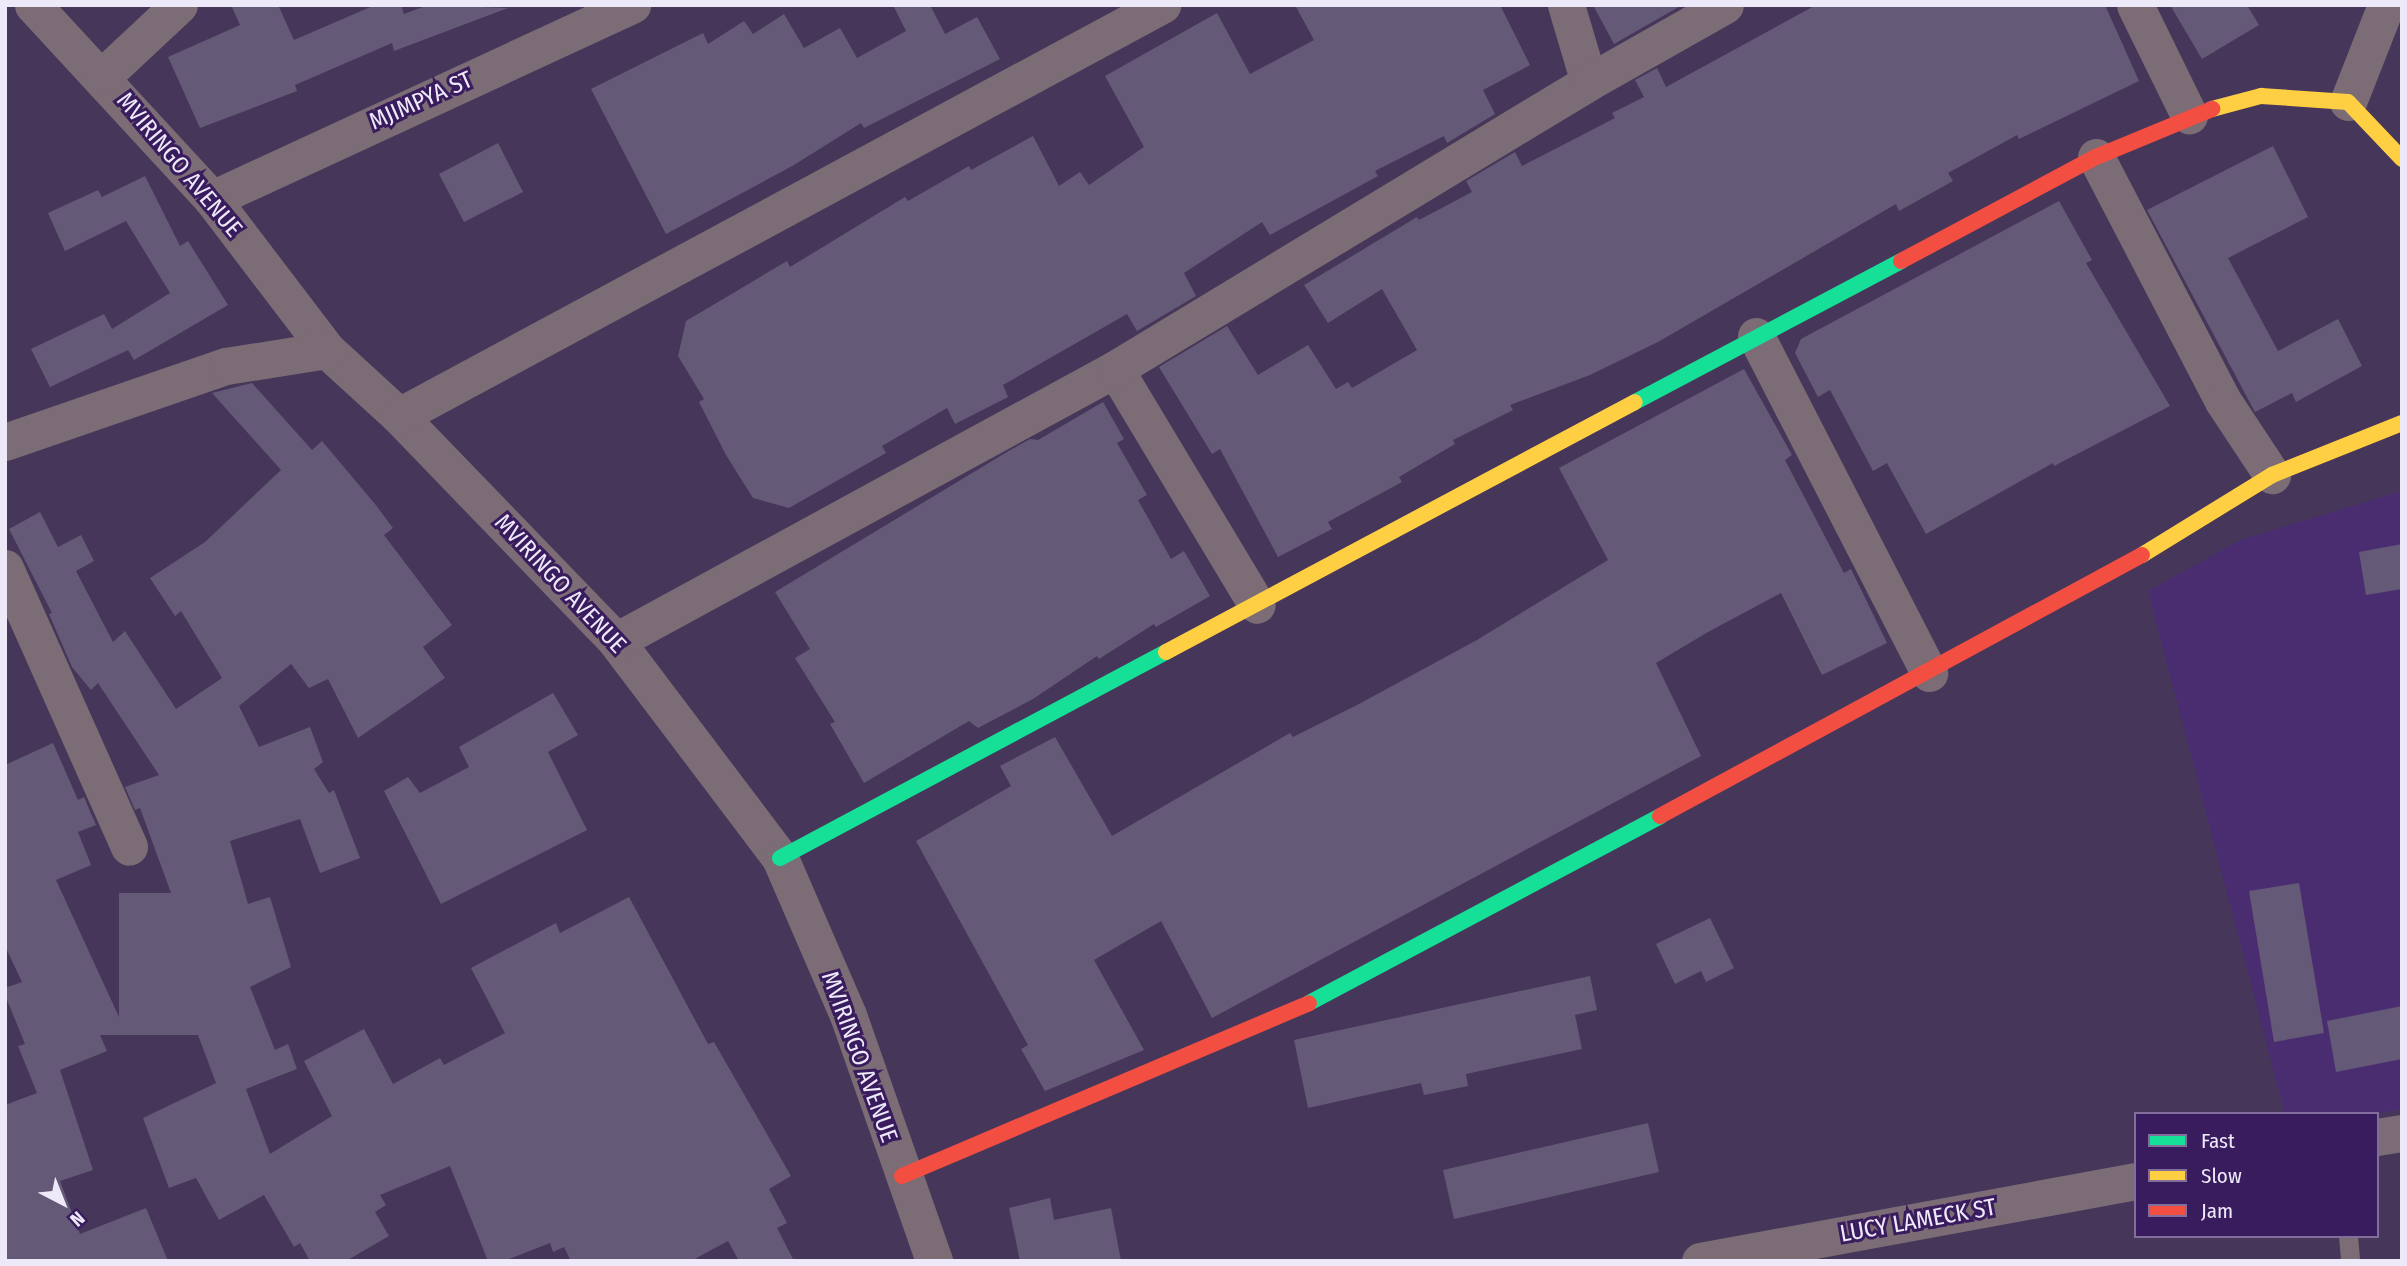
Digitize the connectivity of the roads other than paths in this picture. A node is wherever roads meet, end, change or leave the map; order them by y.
1 (33, 5) edge
2 (179, 5) edge
3 (632, 5) edge
4 (1162, 5) edge
5 (1566, 5) edge
6 (1725, 5) edge
7 (2135, 5) edge
8 (2386, 5) edge
9 (103, 76) junction
10 (1588, 82) junction
11 (2347, 102) junction
12 (2189, 115) junction
13 (2096, 157) junction
14 (2402, 159) edge
15 (212, 198) junction
16 (1756, 336) junction
17 (327, 349) junction
18 (1115, 369) junction
19 (399, 416) junction
20 (2402, 424) edge
21 (5, 442) edge
22 (2272, 475) junction
23 (5, 568) edge
24 (1256, 606) junction
25 (616, 640) junction
26 (1928, 673) junction
27 (129, 847) dead end
28 (780, 858) junction
29 (2402, 1133) edge
30 (2379, 1137) edge
31 (902, 1176) junction
32 (2134, 1181) edge
33 (2348, 1238) edge
34 (934, 1261) edge
35 (1700, 1261) edge
36 (2350, 1261) edge

1 - 9 street, MVIRINGO AVENUE
2 - 9 street
3 - 15 street, MJIMPYA ST
4 - 19 street
5 - 10 street
6 - 10 street
7 - 12 street
8 - 11 street
9 - 15 street, MVIRINGO AVENUE
10 - 18 street
11 - 12 street
11 - 14 street
12 - 13 street
13 - 16 street
13 - 22 street
15 - 17 street, MVIRINGO AVENUE
16 - 24 street
16 - 26 street
17 - 19 street, MVIRINGO AVENUE
17 - 21 street
18 - 24 street
18 - 25 street
19 - 25 street, MVIRINGO AVENUE
20 - 22 street
22 - 26 street
23 - 27 street
24 - 28 street
25 - 28 street, MVIRINGO AVENUE
26 - 31 street
28 - 31 street, MVIRINGO AVENUE
29 - 30 street
31 - 34 street, MVIRINGO AVENUE
32 - 35 street, LUCY LAMECK ST
33 - 36 lane

